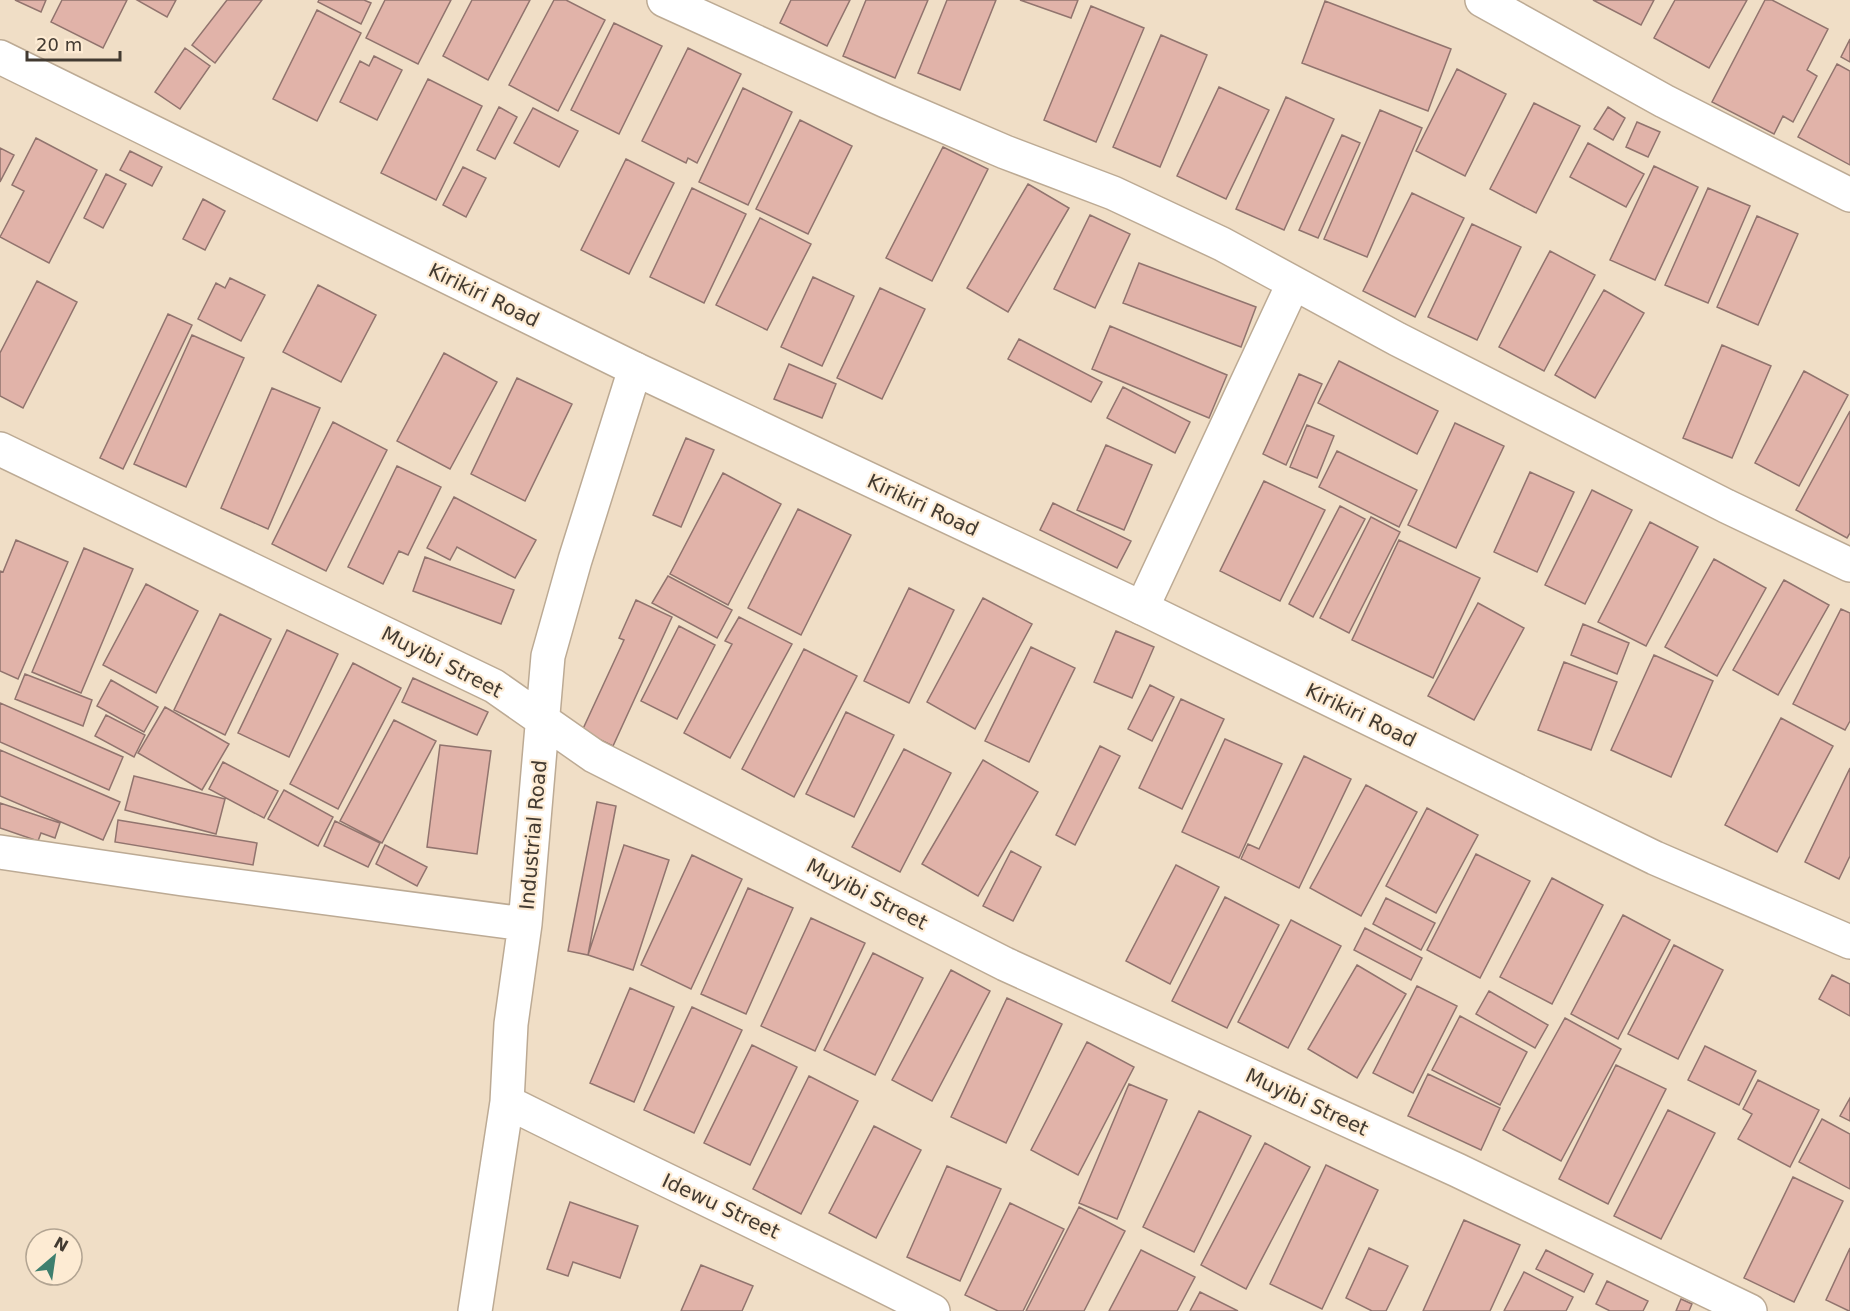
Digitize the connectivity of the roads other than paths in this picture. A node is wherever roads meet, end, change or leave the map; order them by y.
1 (664, 0) edge
2 (1482, 0) edge
3 (0, 57) edge
4 (1850, 195) edge
5 (1293, 284) junction
6 (635, 369) junction
7 (3, 458) edge
8 (1850, 565) edge
9 (1142, 608) junction
10 (543, 720) junction
11 (0, 852) edge
12 (525, 924) junction
13 (1850, 942) edge
14 (507, 1102) junction
15 (475, 1311) edge
16 (933, 1311) edge
17 (1750, 1311) edge

1 - 5 street
2 - 4 street
3 - 6 street, Kirikiri Road
5 - 8 street
5 - 9 street
6 - 9 street, Kirikiri Road
6 - 10 street, Industrial Road
7 - 10 street, Muyibi Street
9 - 13 street, Kirikiri Road
10 - 12 street, Industrial Road
10 - 17 street, Muyibi Street
11 - 12 street
12 - 14 street, Industrial Road
14 - 15 street, Industrial Road
14 - 16 street, Idewu Street

